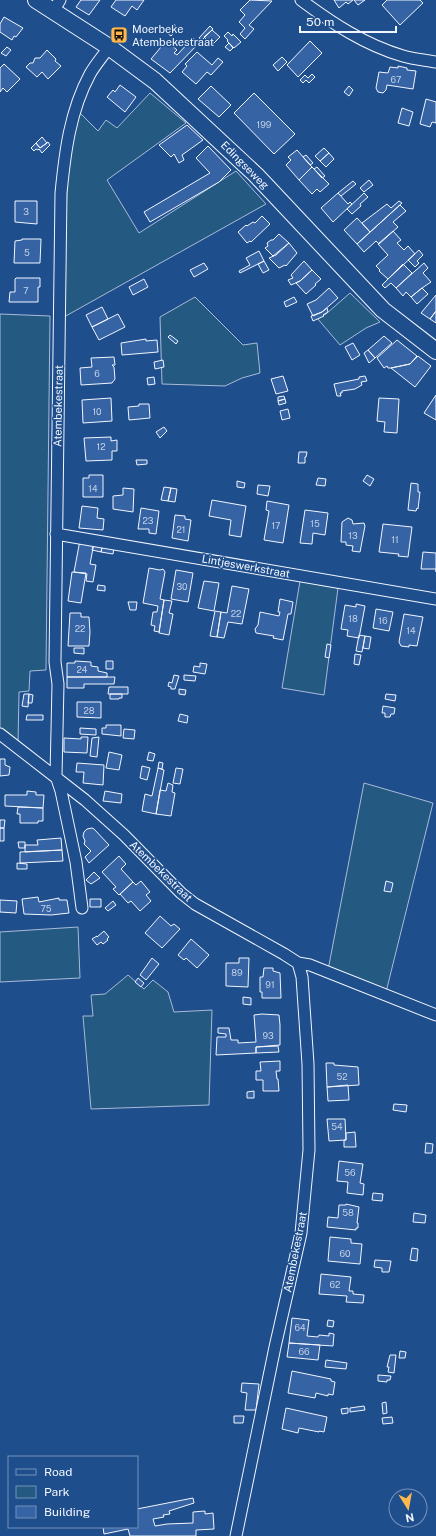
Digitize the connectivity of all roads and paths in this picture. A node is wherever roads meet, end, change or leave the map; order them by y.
1 (36, 0) edge
2 (301, 0) edge
3 (57, 5) edge
4 (109, 47) junction
5 (436, 62) edge
6 (436, 351) edge
7 (56, 534) junction
8 (436, 599) edge
9 (0, 734) edge
10 (56, 776) junction
11 (82, 908) dead end
12 (298, 963) junction
13 (436, 1015) edge
14 (236, 1536) edge

1 - 3 main road, Edingseweg
2 - 5 street
3 - 4 main road, Edingseweg
4 - 6 main road, Edingseweg
4 - 7 street, Atembekestraat
7 - 8 street, Lintjeswerkstraat
7 - 10 street, Atembekestraat
9 - 10 street, Atembekestraat
10 - 11 street, Atembekestraat
10 - 12 street, Atembekestraat
12 - 13 street, Atembekestraat
12 - 14 street, Atembekestraat

